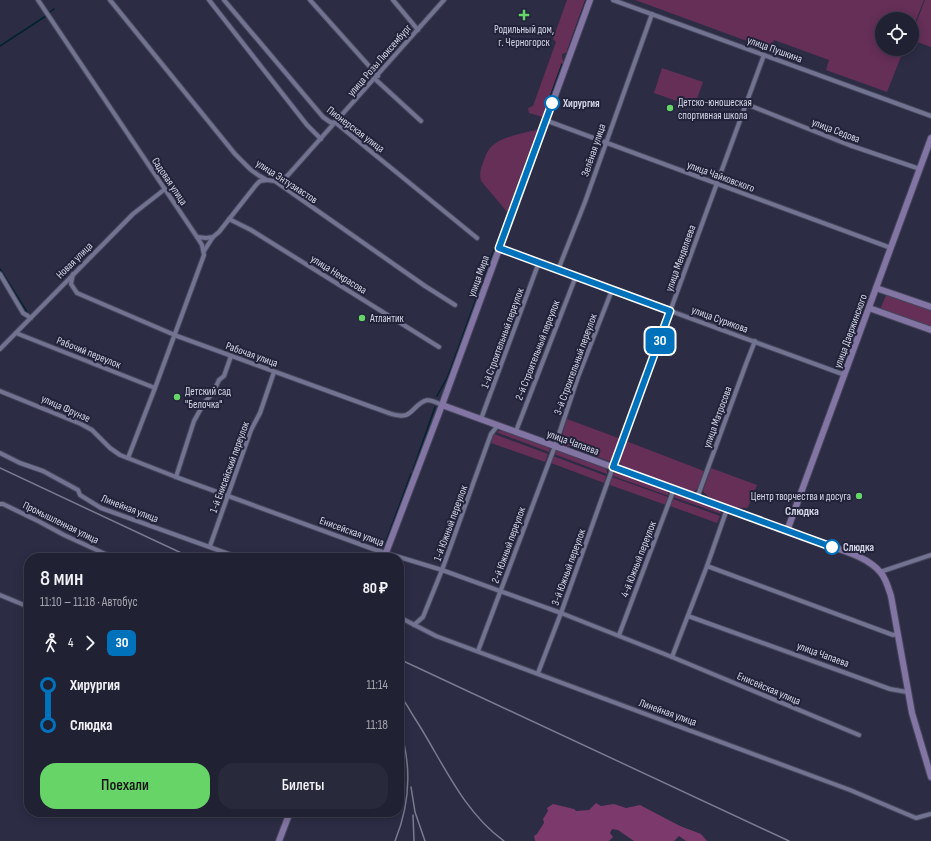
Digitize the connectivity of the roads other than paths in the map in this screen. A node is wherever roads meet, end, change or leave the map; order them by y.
1 (38, 0) edge
2 (110, 0) edge
3 (209, 0) edge
4 (224, 0) edge
5 (310, 0) edge
6 (393, 0) edge
7 (444, 0) edge
8 (590, 0) edge
9 (613, 0) edge
10 (652, 14) junction
11 (418, 30) junction
12 (764, 55) junction
13 (376, 77) junction
14 (746, 104) junction
15 (931, 116) edge
16 (421, 120) dead end
17 (545, 120) junction
18 (336, 123) junction
19 (931, 138) edge
20 (321, 140) junction
21 (605, 143) junction
22 (920, 169) junction
23 (267, 180) junction
24 (275, 181) junction
25 (717, 184) junction
26 (165, 189) junction
27 (229, 219) junction
28 (197, 237) junction
29 (213, 237) junction
30 (477, 238) dead end
31 (499, 248) junction
32 (891, 248) junction
33 (204, 251) junction
34 (539, 262) junction
35 (558, 270) junction
36 (0, 274) edge
37 (74, 274) junction
38 (576, 276) junction
39 (876, 288) junction
40 (612, 290) junction
41 (455, 305) dead end
42 (931, 307) edge
43 (869, 308) junction
44 (670, 311) junction
45 (31, 318) junction
46 (931, 330) edge
47 (16, 333) junction
48 (176, 333) junction
49 (755, 342) junction
50 (439, 347) dead end
51 (0, 349) edge
52 (231, 356) junction
53 (274, 372) junction
54 (845, 374) junction
55 (155, 388) junction
56 (0, 391) edge
57 (426, 394) dead end
58 (426, 400) junction
59 (442, 405) junction
60 (482, 419) junction
61 (498, 425) junction
62 (516, 431) junction
63 (555, 446) junction
64 (0, 453) edge
65 (117, 453) joint
66 (128, 458) junction
67 (613, 467) junction
68 (176, 477) junction
69 (674, 489) junction
70 (227, 495) junction
71 (697, 498) junction
72 (0, 504) edge
73 (727, 509) junction
74 (787, 531) junction
75 (210, 546) junction
76 (103, 553) edge
77 (228, 553) edge
78 (380, 553) edge
79 (386, 553) edge
80 (931, 555) edge
81 (404, 560) edge
82 (707, 566) junction
83 (442, 570) junction
84 (880, 572) junction
85 (500, 592) junction
86 (0, 595) edge
87 (24, 605) edge
88 (561, 613) junction
89 (688, 616) junction
90 (404, 620) edge
91 (414, 625) junction
92 (897, 634) junction
93 (619, 635) junction
94 (478, 651) junction
95 (672, 657) junction
96 (538, 673) junction
97 (907, 692) junction
98 (859, 735) dead end
99 (931, 777) edge
100 (931, 814) edge
101 (288, 817) edge
102 (279, 841) edge

1 - 26 street, Садовая улица
2 - 23 street, улица Энтузиастов
3 - 20 street
4 - 18 street, Пионерская улица
5 - 13 street
6 - 11 street
7 - 11 street, улица Розы Люксембург
8 - 17 main road, улица Мира
9 - 10 street, улица Пушкина
10 - 12 street, улица Пушкина
10 - 21 street, Зелёная улица
11 - 13 street, улица Розы Люксембург
12 - 14 street, улица Менделеева
12 - 15 street, улица Пушкина
13 - 16 street
13 - 18 street, улица Розы Люксембург
14 - 22 street, улица Седова
14 - 25 street, улица Менделеева
17 - 21 street, улица Чайковского
17 - 31 main road, улица Мира
18 - 20 street, улица Розы Люксембург
18 - 30 street, Пионерская улица
19 - 22 main road, улица Дзержинского
20 - 24 street, улица Розы Люксембург
21 - 25 street, улица Чайковского
21 - 35 street, Зелёная улица
22 - 32 main road, улица Дзержинского
23 - 24 street, улица Энтузиастов
23 - 27 street
24 - 41 street, улица Энтузиастов
25 - 32 street, улица Чайковского
25 - 44 street, улица Менделеева
26 - 28 street, Садовая улица
26 - 37 street, Новая улица
27 - 29 street
27 - 50 street, улица Некрасова
28 - 29 street
28 - 33 street, Садовая улица
29 - 33 street
31 - 34 street, улица Сурикова
31 - 59 main road, улица Мира
32 - 39 main road, улица Дзержинского
33 - 48 street
34 - 35 street, улица Сурикова
34 - 60 street, 1-й Строительный переулок
35 - 38 street, улица Сурикова
36 - 45 street
37 - 45 street, Новая улица
37 - 48 street, Рабочая улица
38 - 40 street, улица Сурикова
38 - 62 street, 2-й Строительный переулок
39 - 42 main road
39 - 43 main road, улица Дзержинского
40 - 44 street, улица Сурикова
40 - 63 street, 3-й Строительный переулок
43 - 46 main road
43 - 54 main road, улица Дзержинского
44 - 49 street, улица Сурикова
44 - 67 street, улица Менделеева
45 - 47 street, Новая улица
47 - 51 street, Новая улица
47 - 55 street, Рабочий переулок
48 - 52 street, Рабочая улица
48 - 55 street
49 - 54 street, улица Сурикова
49 - 71 street, улица Матросова
52 - 53 street, Рабочая улица
52 - 68 street
53 - 58 street, Рабочая улица
53 - 70 street, 1-й Енисейский переулок
54 - 74 main road, улица Дзержинского
55 - 66 street
56 - 65 street, улица Фрунзе
57 - 58 street
58 - 59 street
59 - 60 main road, улица Чапаева
59 - 79 main road, улица Мира
60 - 61 main road, улица Чапаева
61 - 62 main road, улица Чапаева
61 - 83 street, 1-й Южный переулок
62 - 63 main road, улица Чапаева
63 - 67 main road, улица Чапаева
63 - 85 street, 2-й Южный переулок
64 - 75 street, Линейная улица
65 - 66 street, Енисейская улица
66 - 68 street, Енисейская улица
67 - 69 main road, улица Чапаева
67 - 88 street, 3-й Южный переулок
68 - 70 street, Енисейская улица
69 - 71 main road, улица Чапаева
69 - 93 street, 4-й Южный переулок
70 - 75 street, 1-й Енисейский переулок
70 - 78 street, Енисейская улица
71 - 73 main road, улица Чапаева
72 - 76 street, Промышленная улица
73 - 74 main road, улица Чапаева
73 - 82 street
74 - 84 main road, улица Чапаева
75 - 77 street, Линейная улица
80 - 84 street
81 - 83 street, Енисейская улица
82 - 89 street
82 - 92 street
83 - 85 street, Енисейская улица
83 - 91 street, 1-й Южный переулок
84 - 92 main road, улица Чапаева
85 - 88 street, Енисейская улица
85 - 94 street, 2-й Южный переулок
86 - 87 street
88 - 93 street, Енисейская улица
88 - 96 street, 3-й Южный переулок
89 - 95 street
89 - 97 street, улица Чапаева
90 - 91 street, Линейная улица
91 - 94 street, Линейная улица
92 - 97 main road, улица Чапаева
93 - 95 street, Енисейская улица
94 - 96 street, Линейная улица
95 - 98 street, Енисейская улица
96 - 100 street, Линейная улица
97 - 99 main road, улица Чапаева
101 - 102 main road

